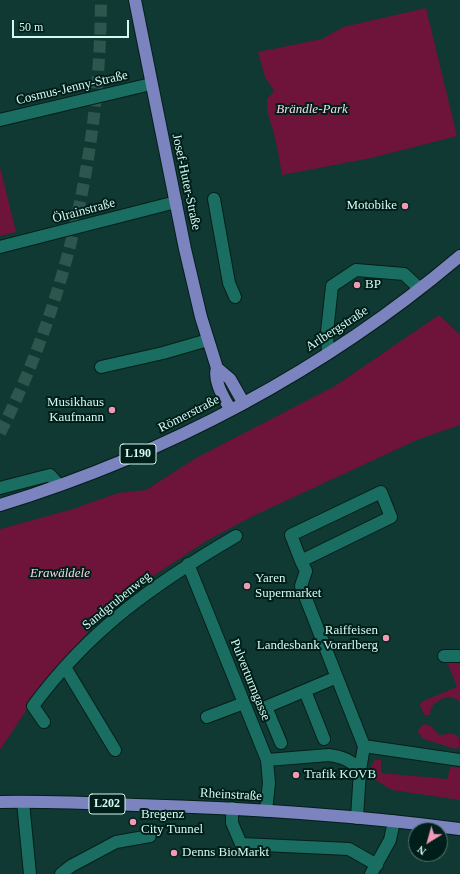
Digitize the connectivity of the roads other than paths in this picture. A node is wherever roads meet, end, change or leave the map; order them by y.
1 (135, 0) edge
2 (151, 84) junction
3 (0, 120) edge
4 (214, 199) dead end
5 (176, 202) junction
6 (0, 248) edge
7 (460, 256) edge
8 (419, 288) junction
9 (235, 297) dead end
10 (208, 340) junction
11 (328, 353) junction
12 (101, 367) dead end
13 (218, 368) junction
14 (243, 402) junction
15 (230, 409) junction
16 (59, 485) junction
17 (0, 488) edge
18 (0, 505) edge
19 (236, 536) dead end
20 (301, 561) junction
21 (188, 564) junction
22 (444, 656) dead end
23 (460, 656) edge
24 (65, 667) junction
25 (337, 677) junction
26 (305, 691) junction
27 (244, 703) junction
28 (207, 718) dead end
29 (44, 722) dead end
30 (324, 739) dead end
31 (280, 743) dead end
32 (364, 746) junction
33 (115, 750) dead end
34 (267, 760) junction
35 (460, 760) edge
36 (360, 770) junction
37 (0, 802) edge
38 (23, 802) junction
39 (232, 808) junction
40 (266, 811) junction
41 (357, 818) junction
42 (394, 821) junction
43 (460, 829) edge
44 (150, 836) dead end
45 (374, 870) edge
46 (30, 874) edge
47 (61, 874) edge

1 - 2 main road, Josef-Huter-Straße
2 - 3 street, Cosmus-Jenny-Straße
2 - 5 main road, Josef-Huter-Straße
4 - 9 street
5 - 6 street, Ölrainstraße
5 - 10 main road, Josef-Huter-Straße
7 - 8 main road, Arlbergstraße / L190
8 - 11 main road, Arlbergstraße / L190
8 - 11 street
10 - 12 street
10 - 13 main road, Josef-Huter-Straße
11 - 14 main road, Arlbergstraße / L190
13 - 14 main road, Josef-Huter-Straße
13 - 15 main road, Josef-Huter-Straße
14 - 15 main road, Römerstraße / L190
15 - 16 main road, Römerstraße / L190
16 - 17 street
16 - 18 main road, Römerstraße / L190
19 - 21 street, Sandgrubenweg
20 - 20 street
20 - 25 street
21 - 24 street, Sandgrubenweg
21 - 27 street, Pulverturmgasse
22 - 23 street
24 - 29 street, Sandgrubenweg
24 - 33 street
25 - 26 street
25 - 32 street
26 - 30 street
26 - 31 street
27 - 28 street
27 - 34 street, Pulverturmgasse
32 - 35 street
32 - 36 street
34 - 36 street
34 - 40 street, Pulverturmgasse
36 - 41 street
37 - 38 main road, Rheinstraße / L202
38 - 39 main road, Rheinstraße / L202
38 - 46 street
39 - 40 main road, Rheinstraße / L202
39 - 45 street
40 - 41 main road, Rheinstraße / L202
41 - 42 main road, Rheinstraße / L202
42 - 43 main road, Rheinstraße / L202
42 - 45 street
44 - 47 street

